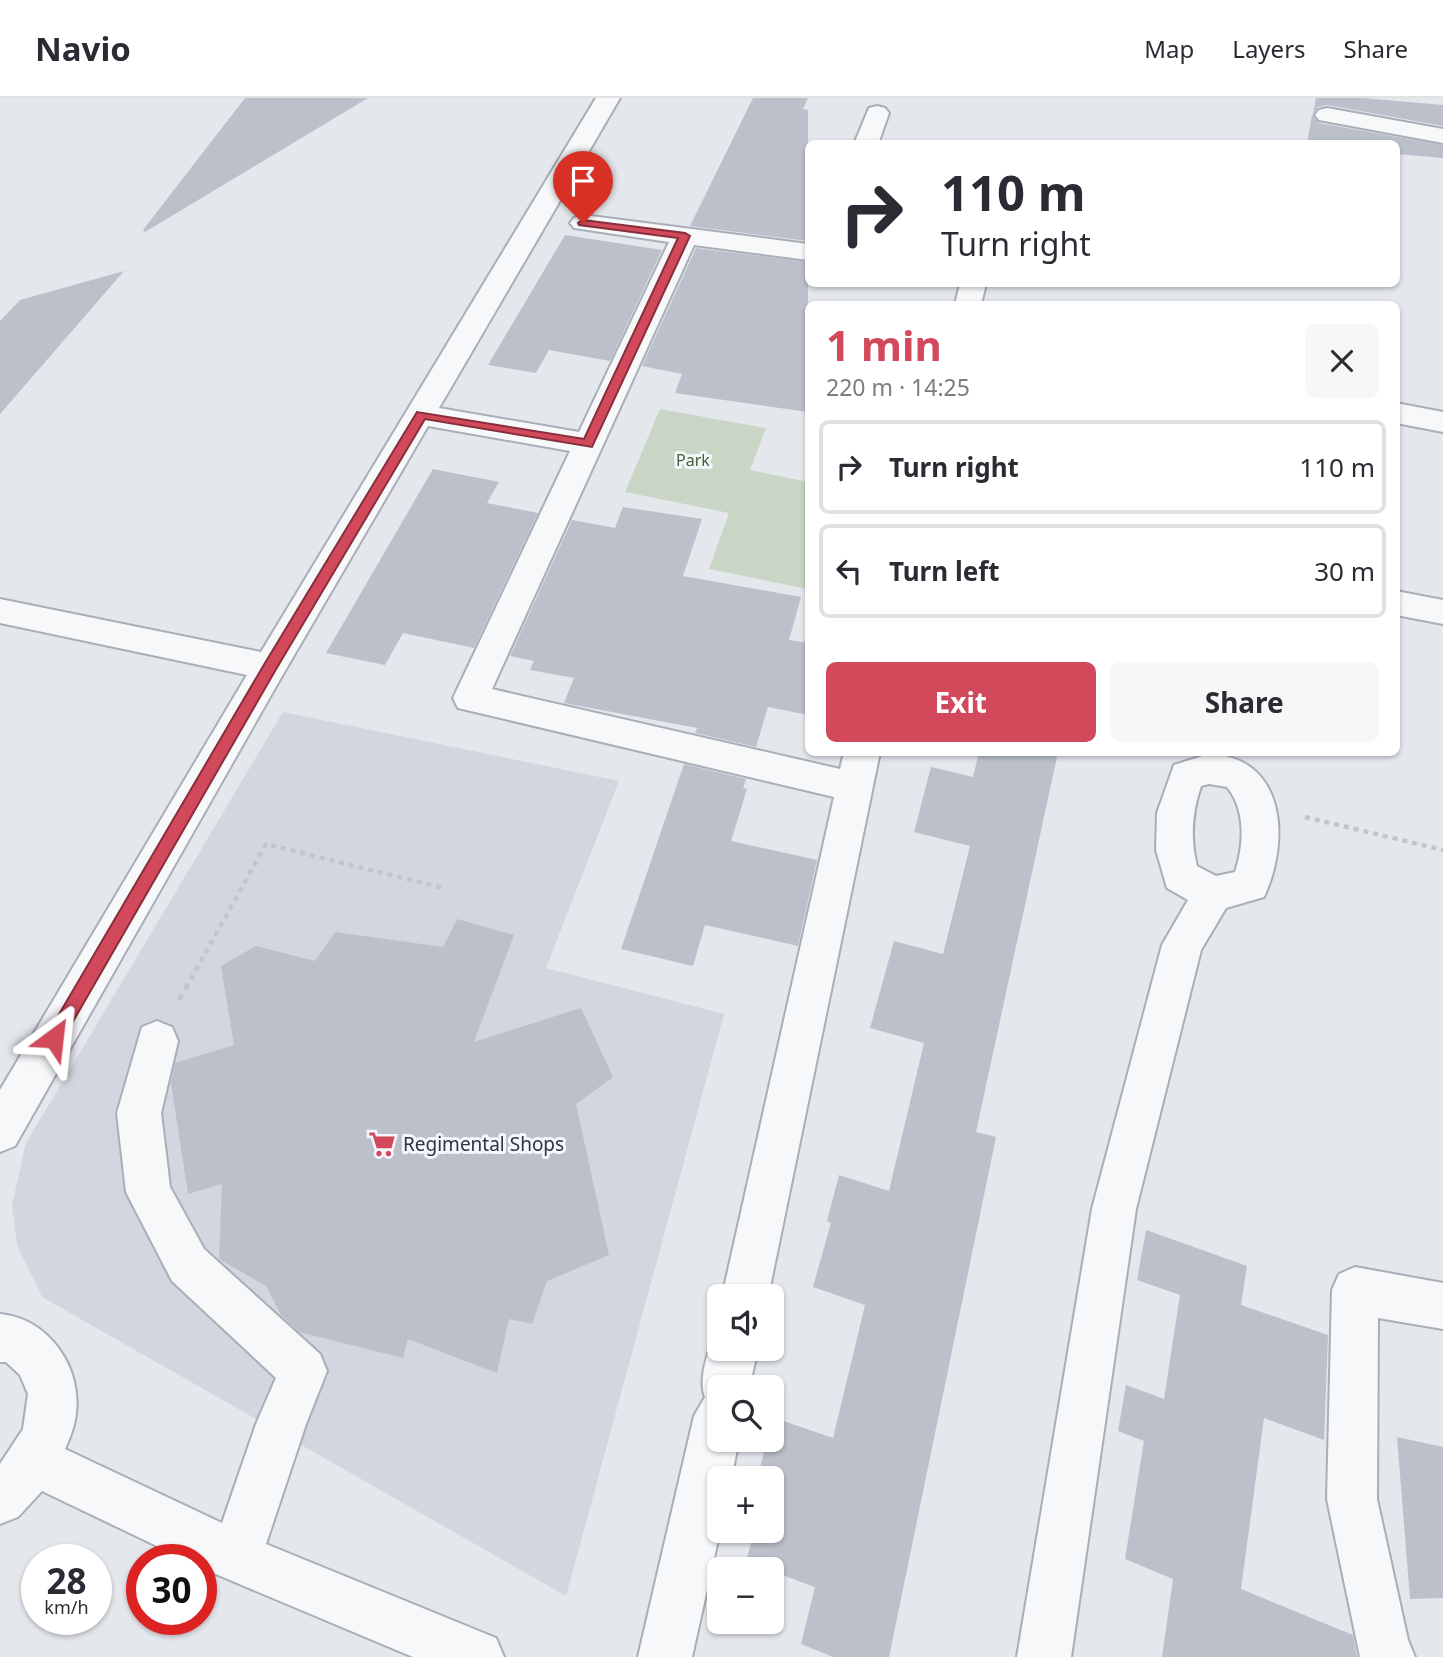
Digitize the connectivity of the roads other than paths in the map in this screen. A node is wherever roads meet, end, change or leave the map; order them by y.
1 (608, 98) edge
2 (877, 113) dead end
3 (1327, 114) dead end
4 (1443, 136) edge
5 (867, 140) edge
6 (583, 223) dead end
7 (685, 236) junction
8 (805, 252) edge
9 (1400, 414) edge
10 (422, 415) junction
11 (1443, 422) edge
12 (588, 444) junction
13 (1400, 604) edge
14 (0, 611) edge
15 (1443, 612) edge
16 (270, 667) junction
17 (858, 769) edge
18 (1213, 894) junction
19 (157, 1041) road end
20 (0, 1131) edge
21 (748, 1284) edge
22 (1443, 1306) edge
23 (0, 1338) edge
24 (711, 1452) edge
25 (34, 1461) junction
26 (0, 1499) edge
27 (236, 1557) junction
28 (477, 1657) edge
29 (665, 1657) edge
30 (1044, 1657) edge
31 (1388, 1657) edge

1 - 10 street
2 - 5 street
3 - 4 street
6 - 7 street
7 - 8 street
7 - 12 street
9 - 11 street
10 - 12 street
10 - 16 street
12 - 17 street
13 - 15 street
14 - 16 street
16 - 20 street
17 - 21 street
18 - 18 street
18 - 30 street
19 - 27 street
22 - 31 street
23 - 25 street
24 - 29 street
25 - 26 street
25 - 27 street
27 - 28 street

